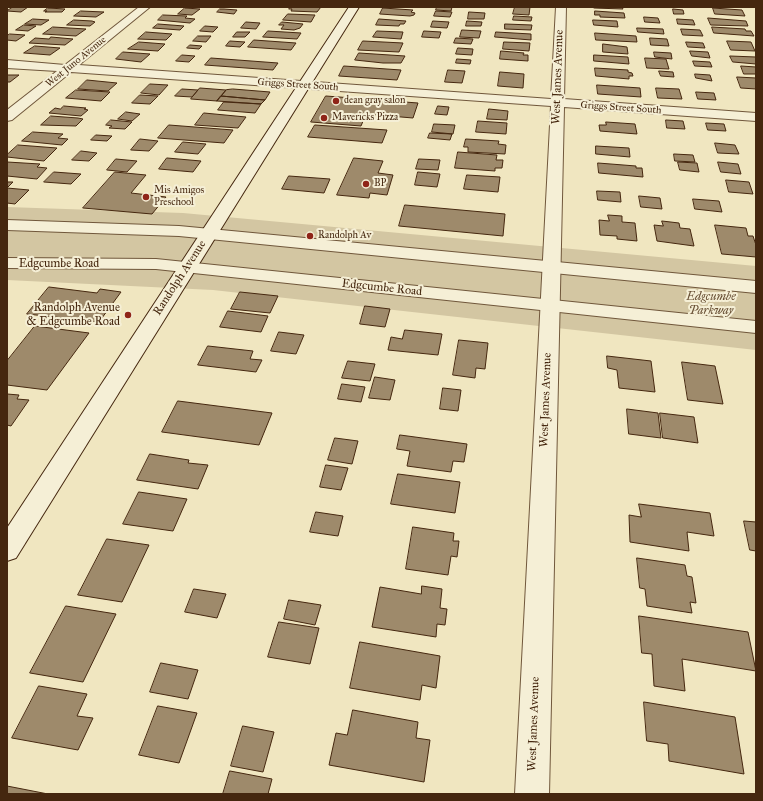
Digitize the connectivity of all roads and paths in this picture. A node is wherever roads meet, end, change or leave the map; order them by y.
1 (145, 7) edge
2 (354, 7) edge
3 (561, 7) edge
4 (7, 64) edge
5 (68, 68) junction
6 (304, 85) junction
7 (557, 103) junction
8 (7, 117) edge
9 (756, 117) edge
10 (7, 225) edge
11 (209, 234) junction
12 (7, 263) edge
13 (551, 266) junction
14 (187, 268) junction
15 (756, 287) edge
16 (550, 306) junction
17 (756, 327) edge
18 (7, 550) edge
19 (532, 794) edge

1 - 5 street, West Juno Avenue
2 - 6 street, Randolph Avenue
3 - 7 street, West James Avenue
4 - 5 street, Griggs Street South
5 - 6 street, Griggs Street South
5 - 8 street, West Juno Avenue
6 - 7 street, Griggs Street South
6 - 11 street, Randolph Avenue
7 - 9 street, Griggs Street South
7 - 13 street, West James Avenue
10 - 11 street
11 - 13 street
11 - 14 street, Randolph Avenue
12 - 14 street, Edgcumbe Road
13 - 15 street
13 - 16 street, West James Avenue
14 - 16 street, Edgcumbe Road
14 - 18 street, Randolph Avenue
16 - 17 street, Edgcumbe Road
16 - 19 street, West James Avenue

